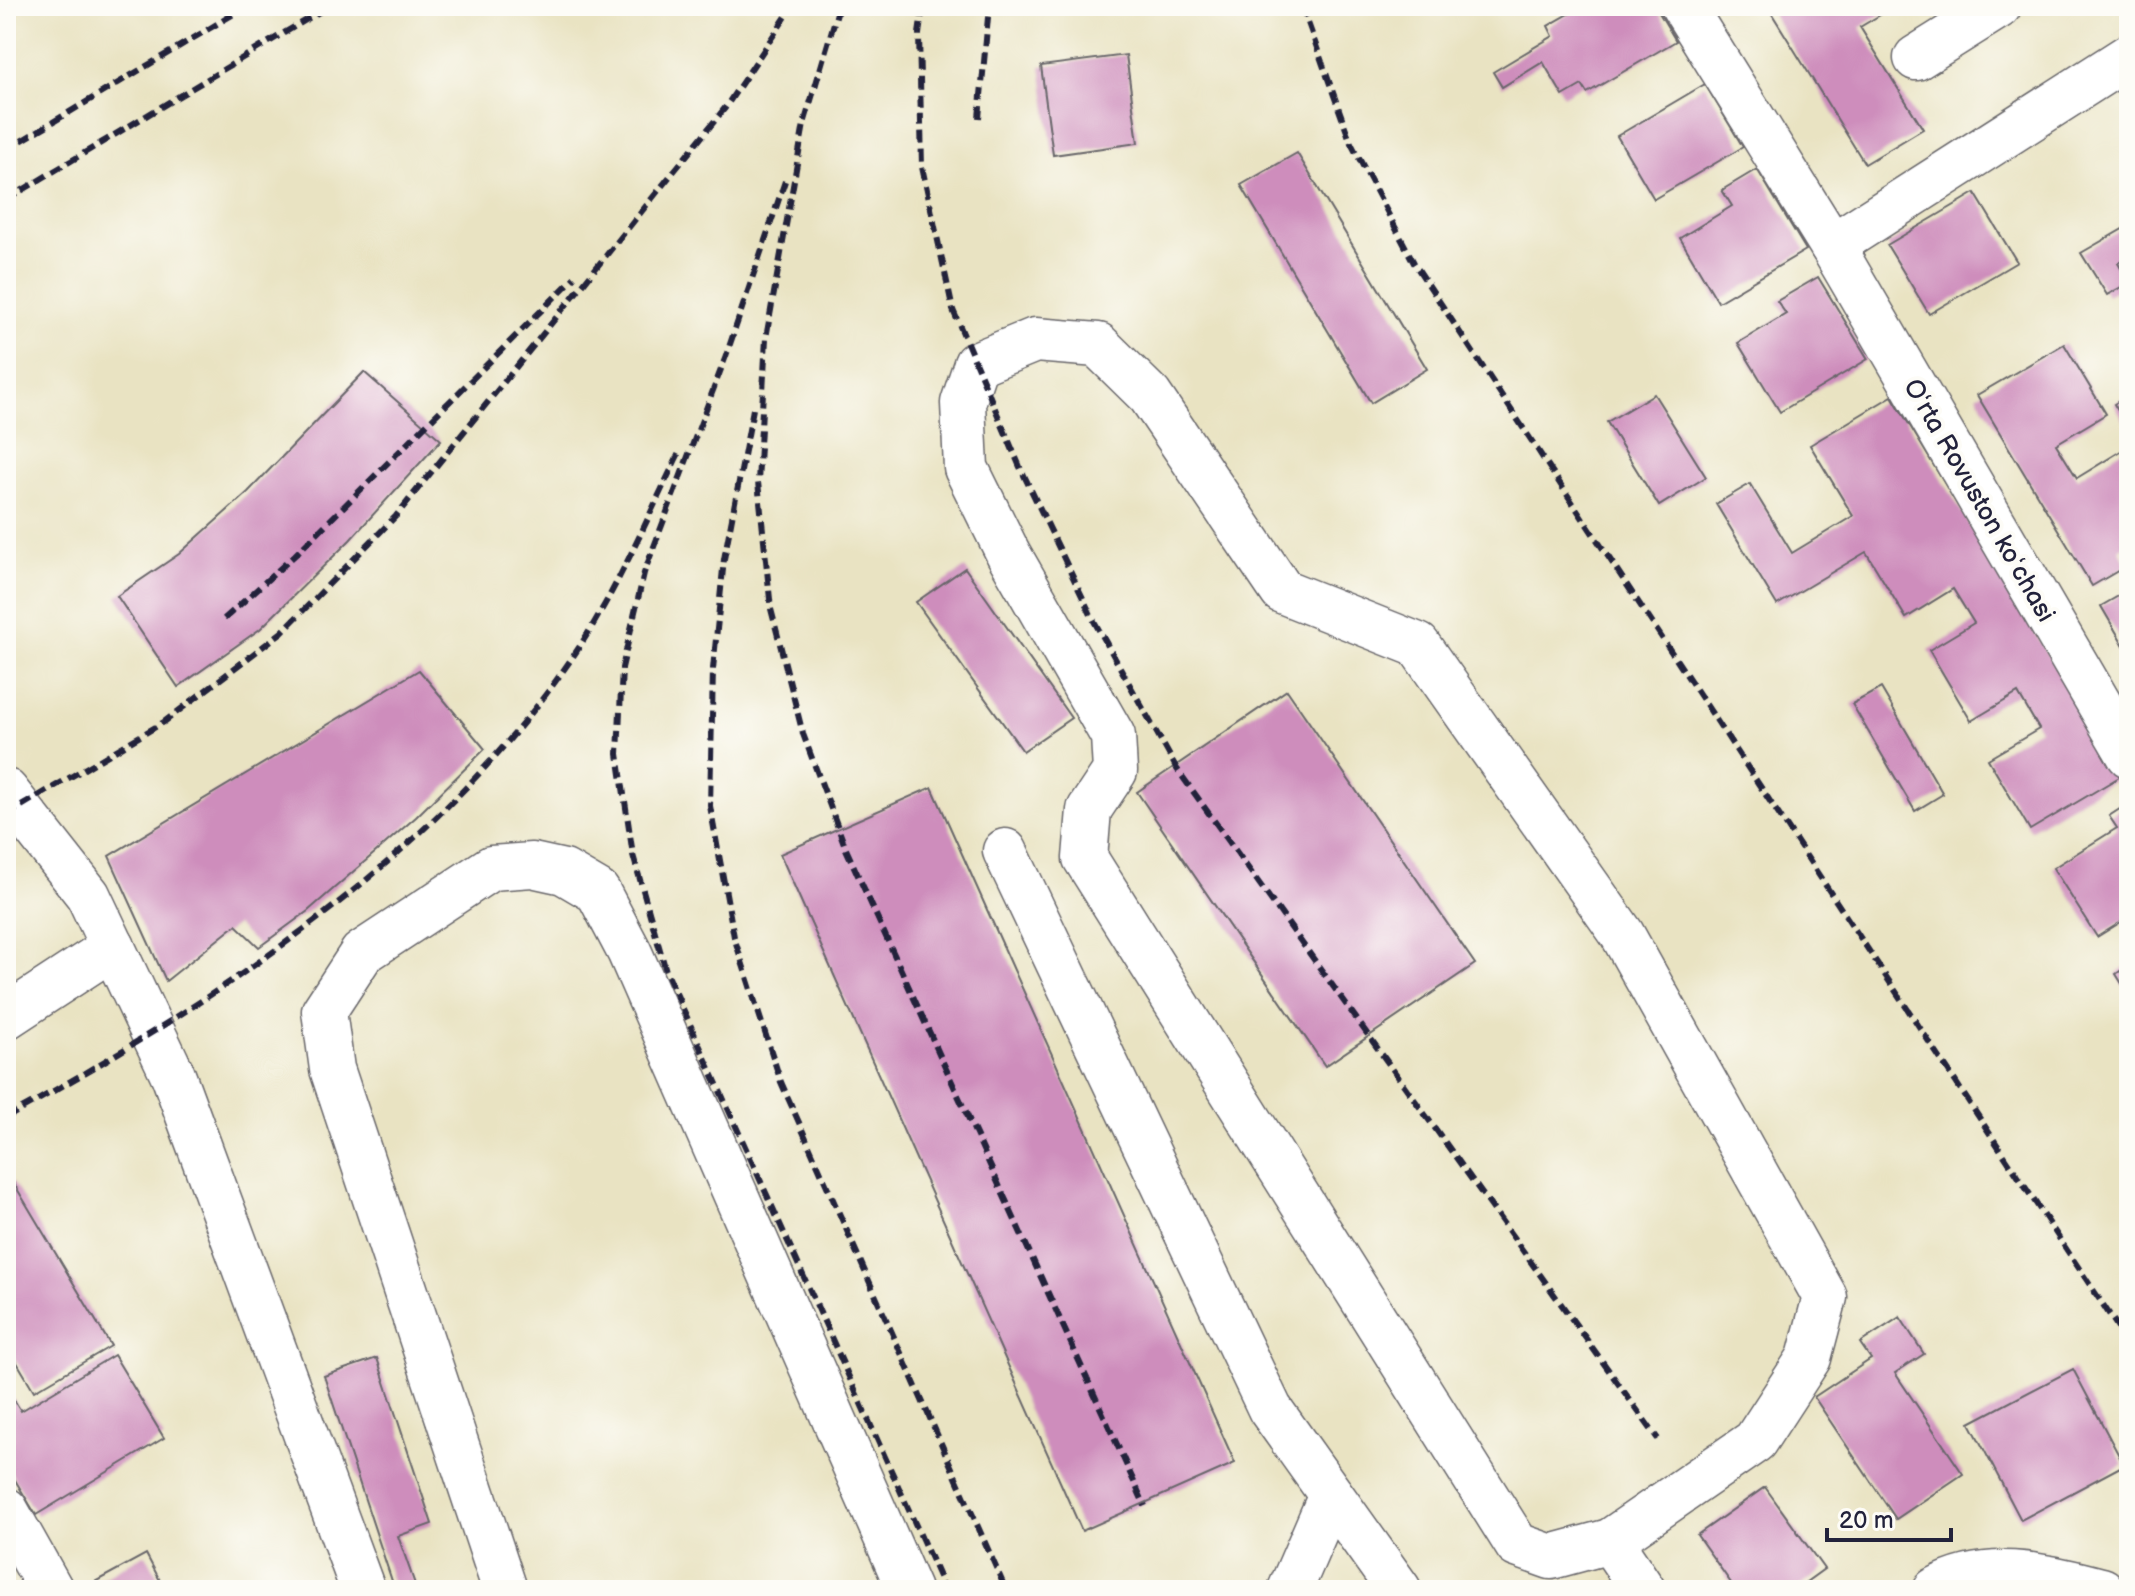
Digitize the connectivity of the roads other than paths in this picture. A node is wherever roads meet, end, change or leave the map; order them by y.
1 (1683, 6) edge
2 (1999, 6) edge
3 (2129, 56) edge
4 (1916, 58) dead end
5 (1832, 246) junction
6 (2129, 755) edge
7 (6, 791) edge
8 (1005, 851) dead end
9 (113, 947) junction
10 (6, 1017) edge
11 (1331, 1495) junction
12 (6, 1510) edge
13 (1610, 1541) junction
14 (51, 1590) edge
15 (363, 1590) edge
16 (505, 1590) edge
17 (909, 1590) edge
18 (1290, 1590) edge
19 (1399, 1590) edge
20 (1643, 1590) edge
21 (1935, 1590) edge
22 (2102, 1590) edge

1 - 5 street, Oʻrta Rovuston koʻchasi
2 - 4 street
3 - 5 street
5 - 6 street, Oʻrta Rovuston koʻchasi
7 - 9 street
8 - 11 street
9 - 10 street
9 - 15 street
11 - 18 street
11 - 19 street
12 - 14 street
13 - 13 street
13 - 20 street
16 - 17 street
21 - 22 street

